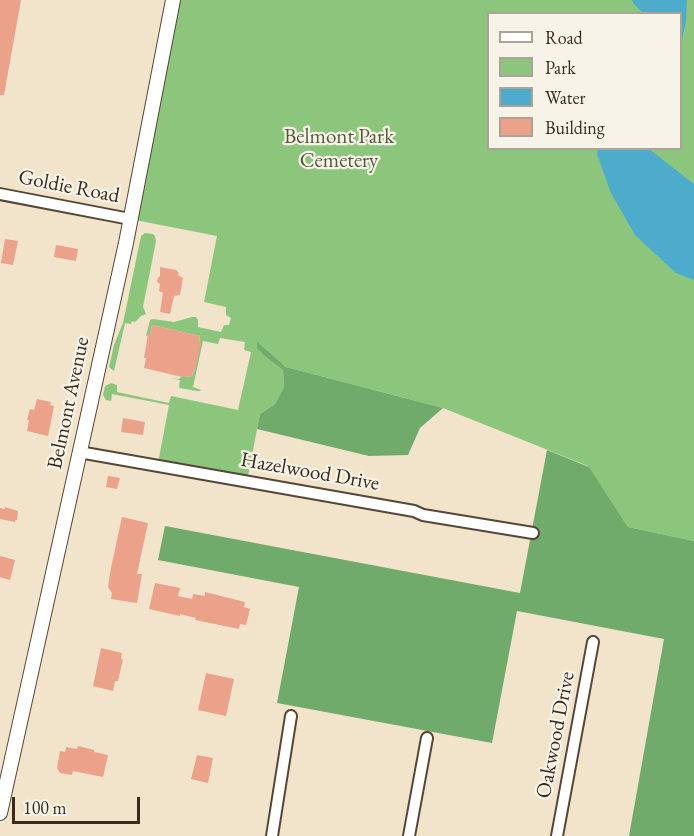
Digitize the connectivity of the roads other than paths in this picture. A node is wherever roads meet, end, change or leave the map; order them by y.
1 (173, 0) edge
2 (0, 194) edge
3 (130, 219) junction
4 (79, 452) junction
5 (533, 533) dead end
6 (594, 642) dead end
7 (291, 716) dead end
8 (428, 738) dead end
9 (2, 797) edge
10 (0, 813) edge
11 (272, 836) edge
12 (409, 836) edge
13 (557, 836) edge

1 - 3 main road, Belmont Avenue
2 - 3 street, Goldie Road
3 - 4 main road, Belmont Avenue
4 - 5 street, Hazelwood Drive
4 - 9 main road, Belmont Avenue
6 - 13 street, Oakwood Drive
7 - 11 street
8 - 12 street
9 - 10 main road, Belmont Avenue

